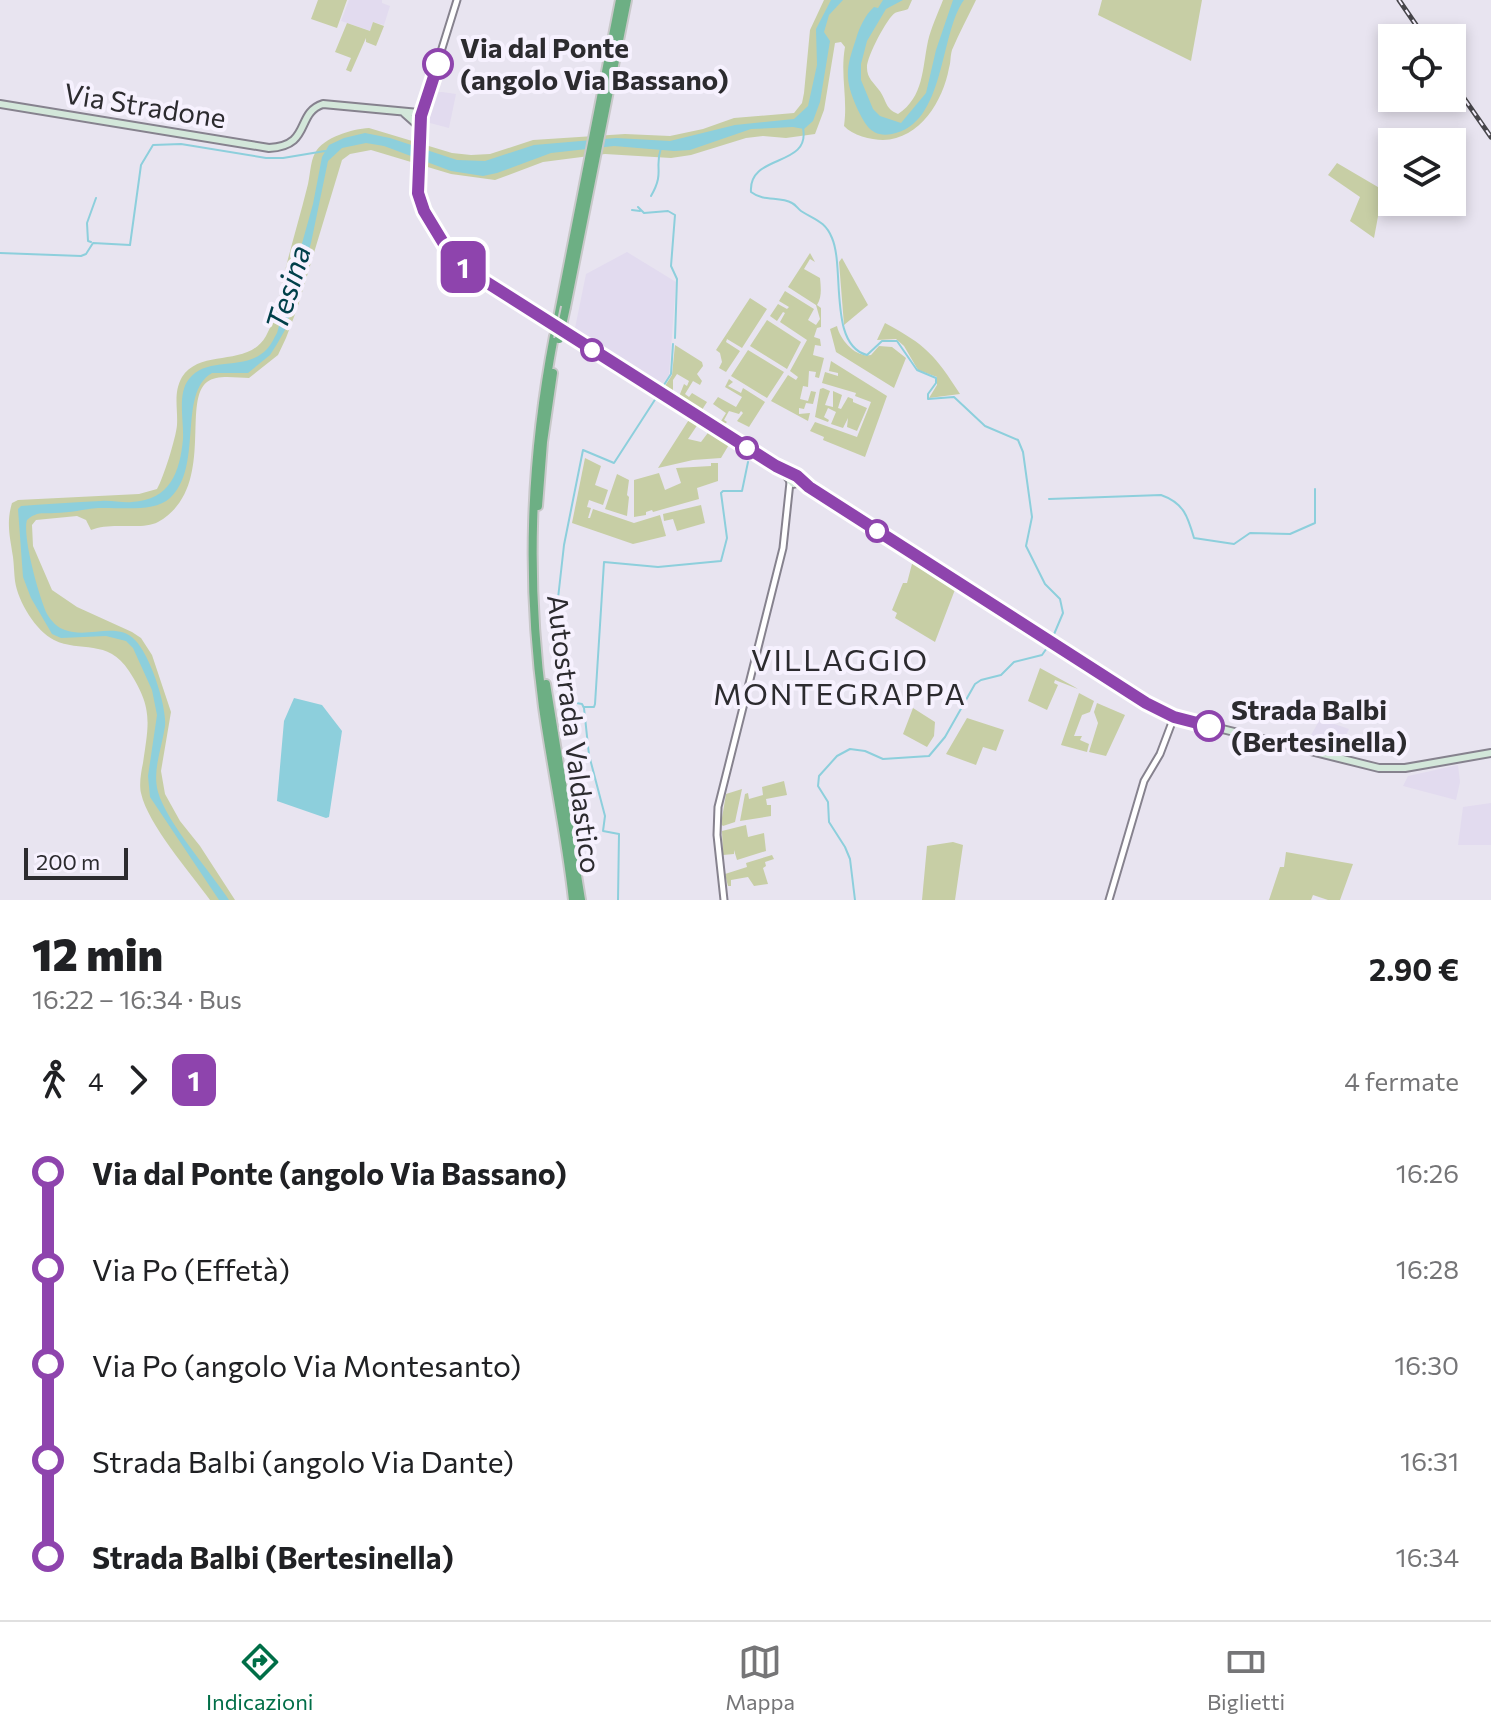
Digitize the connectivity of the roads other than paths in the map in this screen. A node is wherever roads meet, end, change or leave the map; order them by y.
1 (457, 0) edge
2 (620, 0) edge
3 (627, 0) edge
4 (0, 104) edge
5 (418, 120) junction
6 (581, 214) junction
7 (557, 338) junction
8 (794, 481) junction
9 (1174, 717) junction
10 (1491, 753) edge
11 (573, 900) edge
12 (581, 900) edge
13 (724, 900) edge
14 (1109, 900) edge

1 - 5 street
2 - 6 highway
3 - 6 highway
4 - 5 main road, Via Stradone
5 - 8 main road
6 - 7 highway, bridge
6 - 7 highway, bridge
7 - 11 highway, Autostrada Valdastico
7 - 12 highway
8 - 9 main road
8 - 13 street
9 - 10 main road
9 - 14 street

